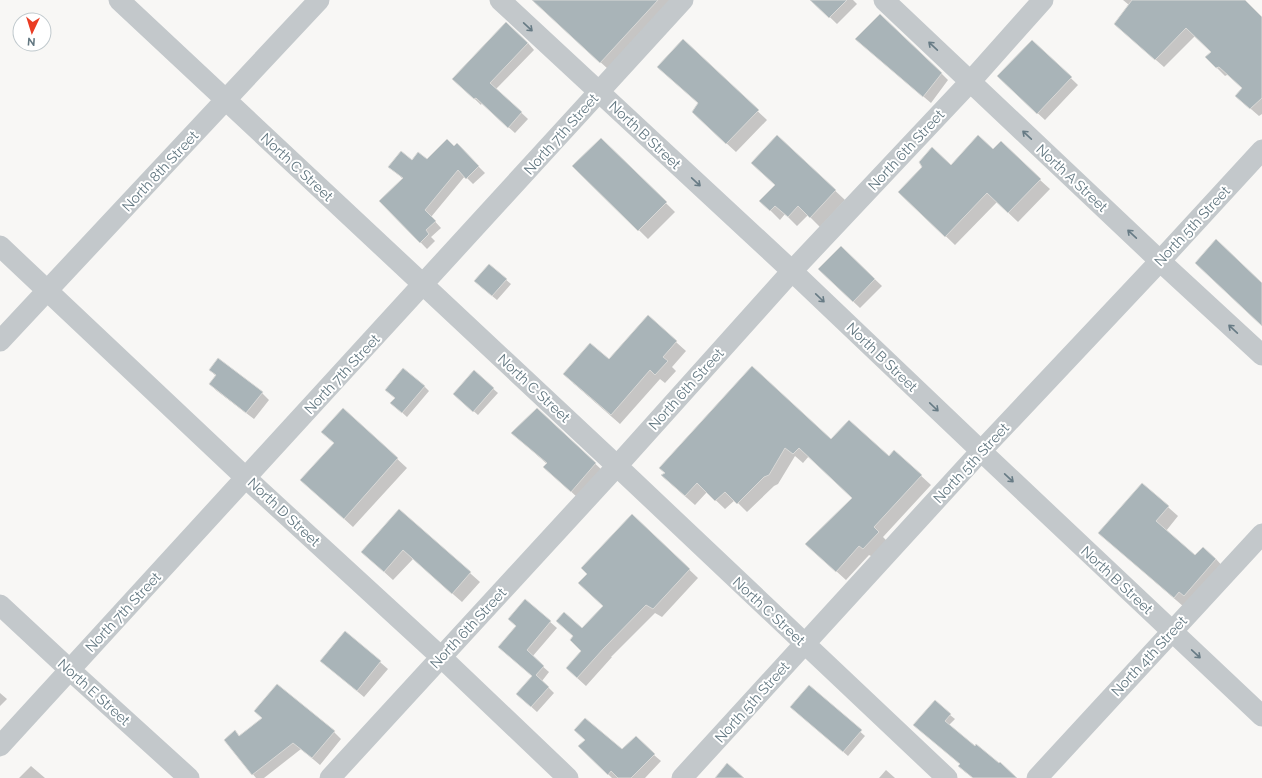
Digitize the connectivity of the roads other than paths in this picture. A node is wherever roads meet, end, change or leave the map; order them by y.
1 (119, 0) edge
2 (319, 0) edge
3 (500, 0) edge
4 (683, 0) edge
5 (884, 0) edge
6 (1043, 0) edge
7 (970, 82) junction
8 (599, 92) junction
9 (226, 100) junction
10 (1262, 150) edge
11 (0, 246) edge
12 (1160, 261) junction
13 (792, 270) junction
14 (423, 285) junction
15 (47, 290) junction
16 (0, 341) edge
17 (1262, 355) edge
18 (981, 452) junction
19 (617, 466) junction
20 (246, 478) junction
21 (1262, 534) edge
22 (0, 605) edge
23 (1172, 631) junction
24 (804, 644) junction
25 (441, 657) junction
26 (70, 670) junction
27 (1262, 716) edge
28 (0, 746) edge
29 (189, 778) edge
30 (330, 778) edge
31 (568, 778) edge
32 (682, 778) edge
33 (947, 778) edge
34 (1037, 778) edge

1 - 9 street, North C Street
2 - 9 street, North 8th Street
3 -> 8 street, North B Street
4 - 8 street, North 7th Street
7 -> 5 street, North A Street
6 - 7 street, North 6th Street
12 -> 7 street, North A Street
7 - 13 street, North 6th Street
8 -> 13 street, North B Street
8 - 14 street, North 7th Street
9 - 14 street, North C Street
9 - 15 street, North 8th Street
10 - 12 street, North 5th Street
11 - 15 street, North D Street
17 -> 12 street, North A Street
12 - 18 street, North 5th Street
13 -> 18 street, North B Street
13 - 19 street, North 6th Street
14 - 19 street, North C Street
14 - 20 street, North 7th Street
15 - 16 street, North 8th Street
15 - 20 street, North D Street
18 -> 23 street, North B Street
18 - 24 street, North 5th Street
19 - 24 street, North C Street
19 - 25 street, North 6th Street
20 - 25 street, North D Street
20 - 26 street, North 7th Street
21 - 23 street, North 4th Street
22 - 26 street, North E Street
23 -> 27 street, North B Street
23 - 34 street, North 4th Street
24 - 32 street, North 5th Street
24 - 33 street, North C Street
25 - 30 street, North 6th Street
25 - 31 street, North D Street
26 - 28 street, North 7th Street
26 - 29 street, North E Street

